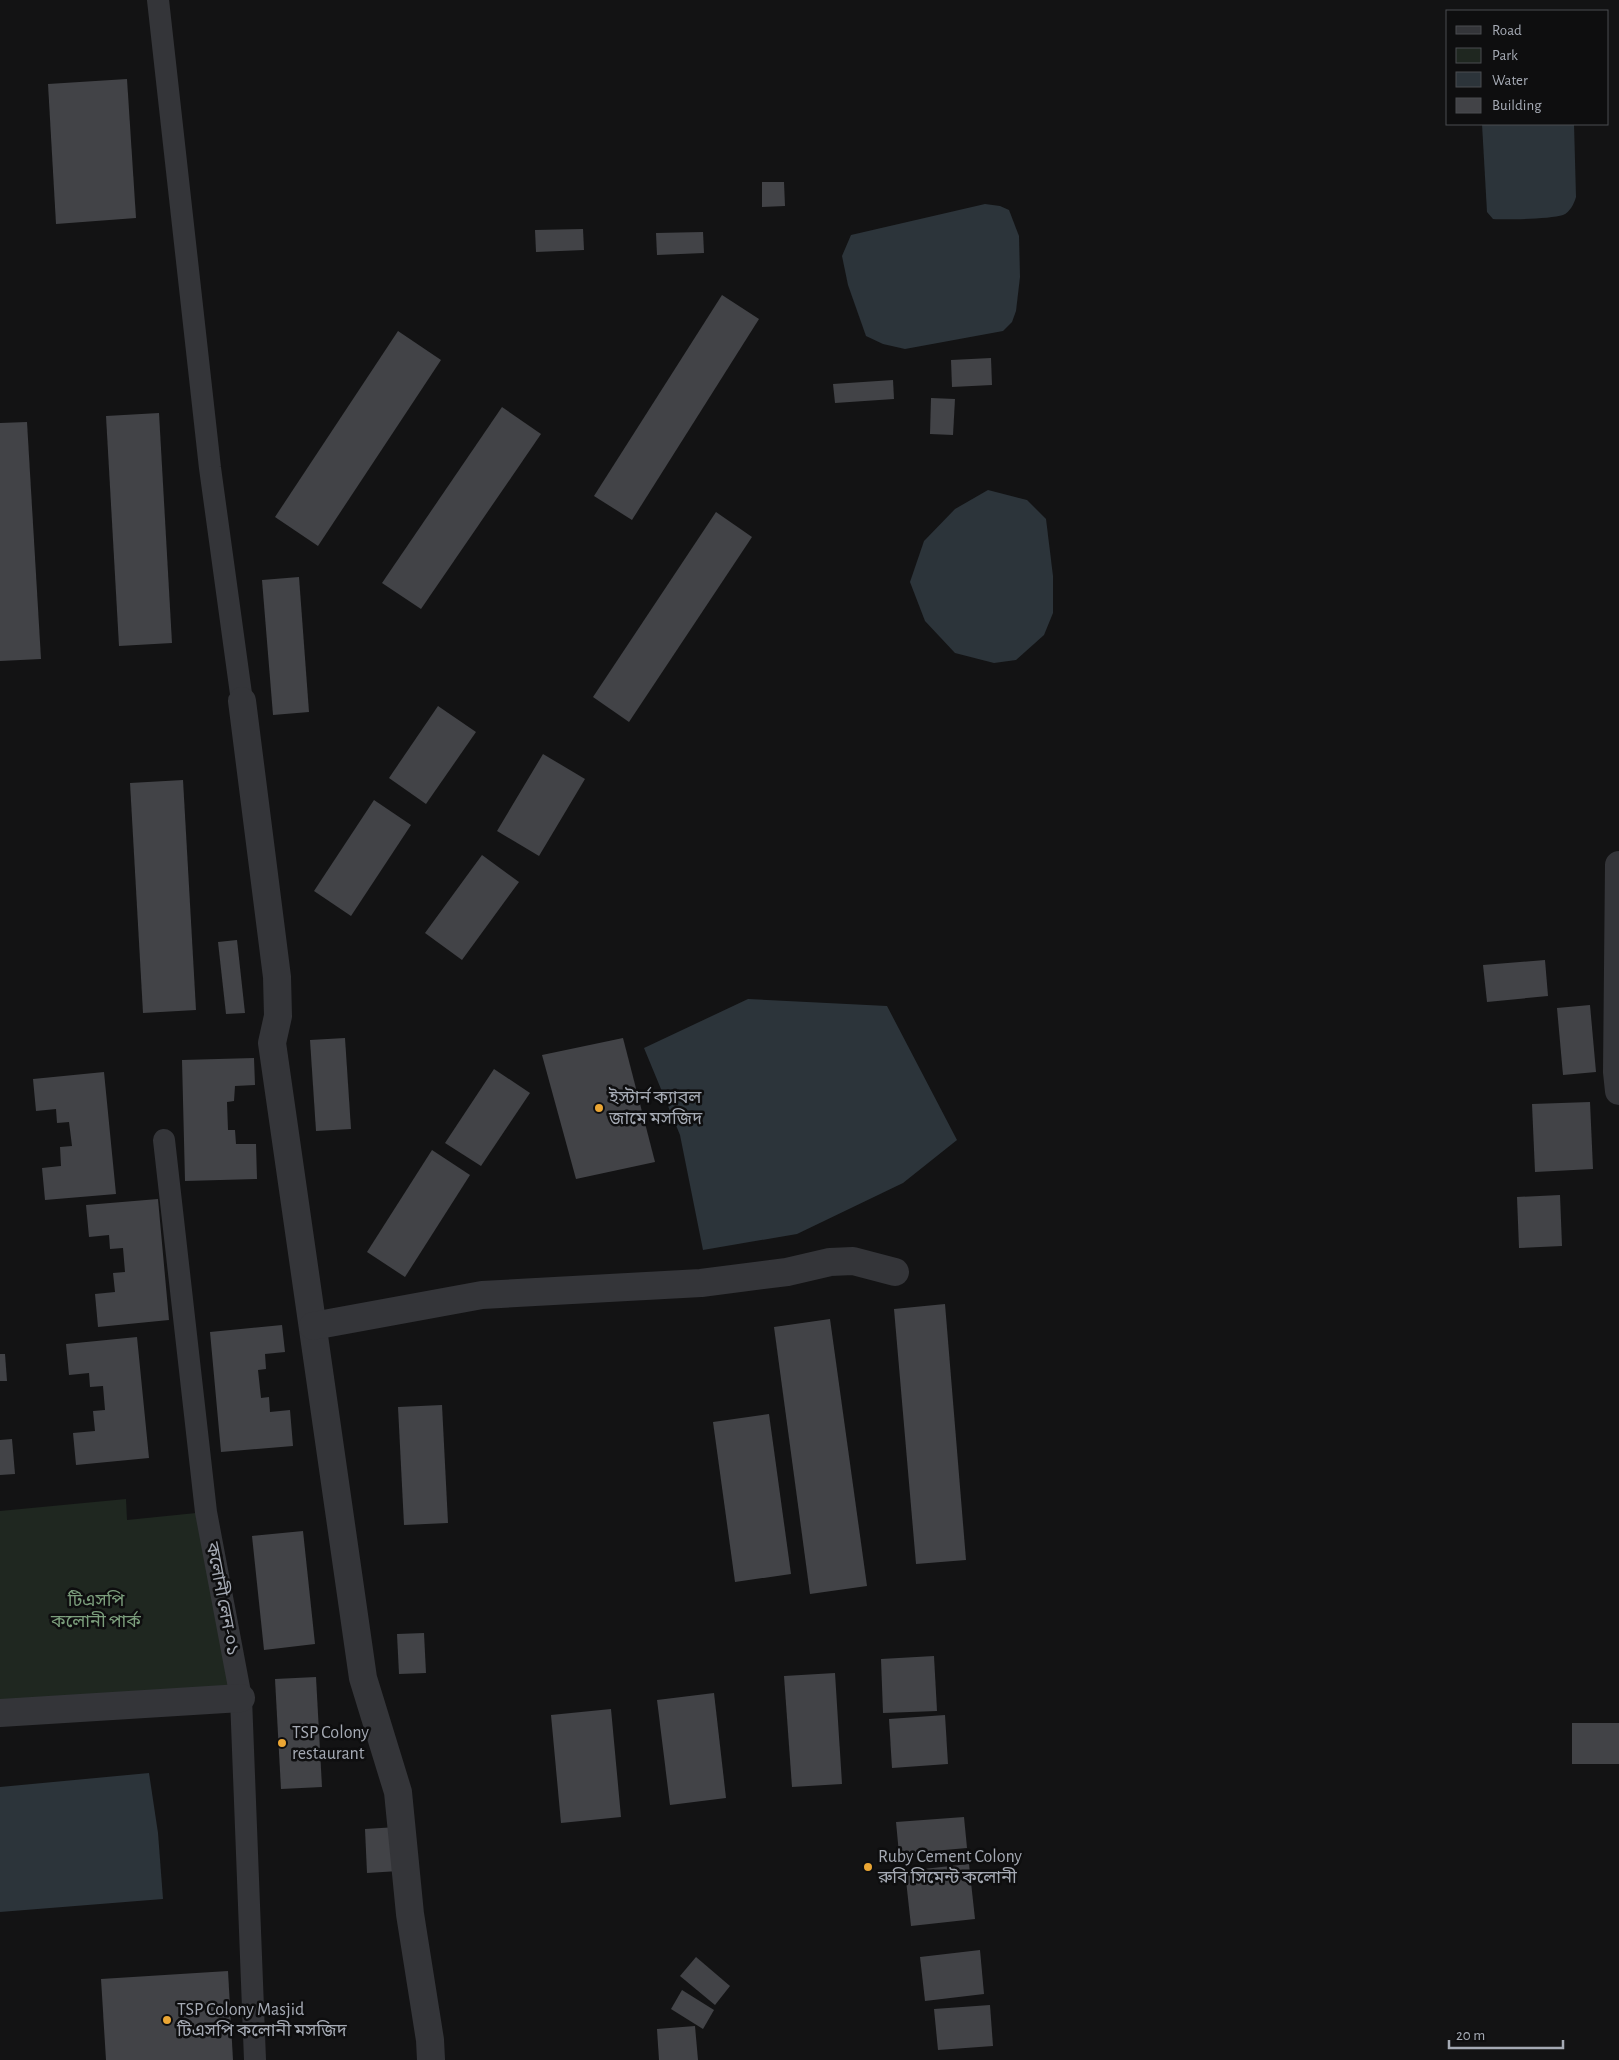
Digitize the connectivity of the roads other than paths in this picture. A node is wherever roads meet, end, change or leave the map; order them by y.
1 (158, 0) edge
2 (242, 700) joint
3 (1619, 865) edge
4 (1619, 1091) edge
5 (164, 1140) dead end
6 (895, 1272) dead end
7 (313, 1326) junction
8 (241, 1698) junction
9 (0, 1713) edge
10 (255, 2060) edge
11 (431, 2060) edge

1 - 2 lane
2 - 7 street
3 - 4 street
5 - 8 lane, কলোনী লেন-০১
6 - 7 street
7 - 11 street
8 - 9 street
8 - 10 lane, কলোনী লেন-০১

